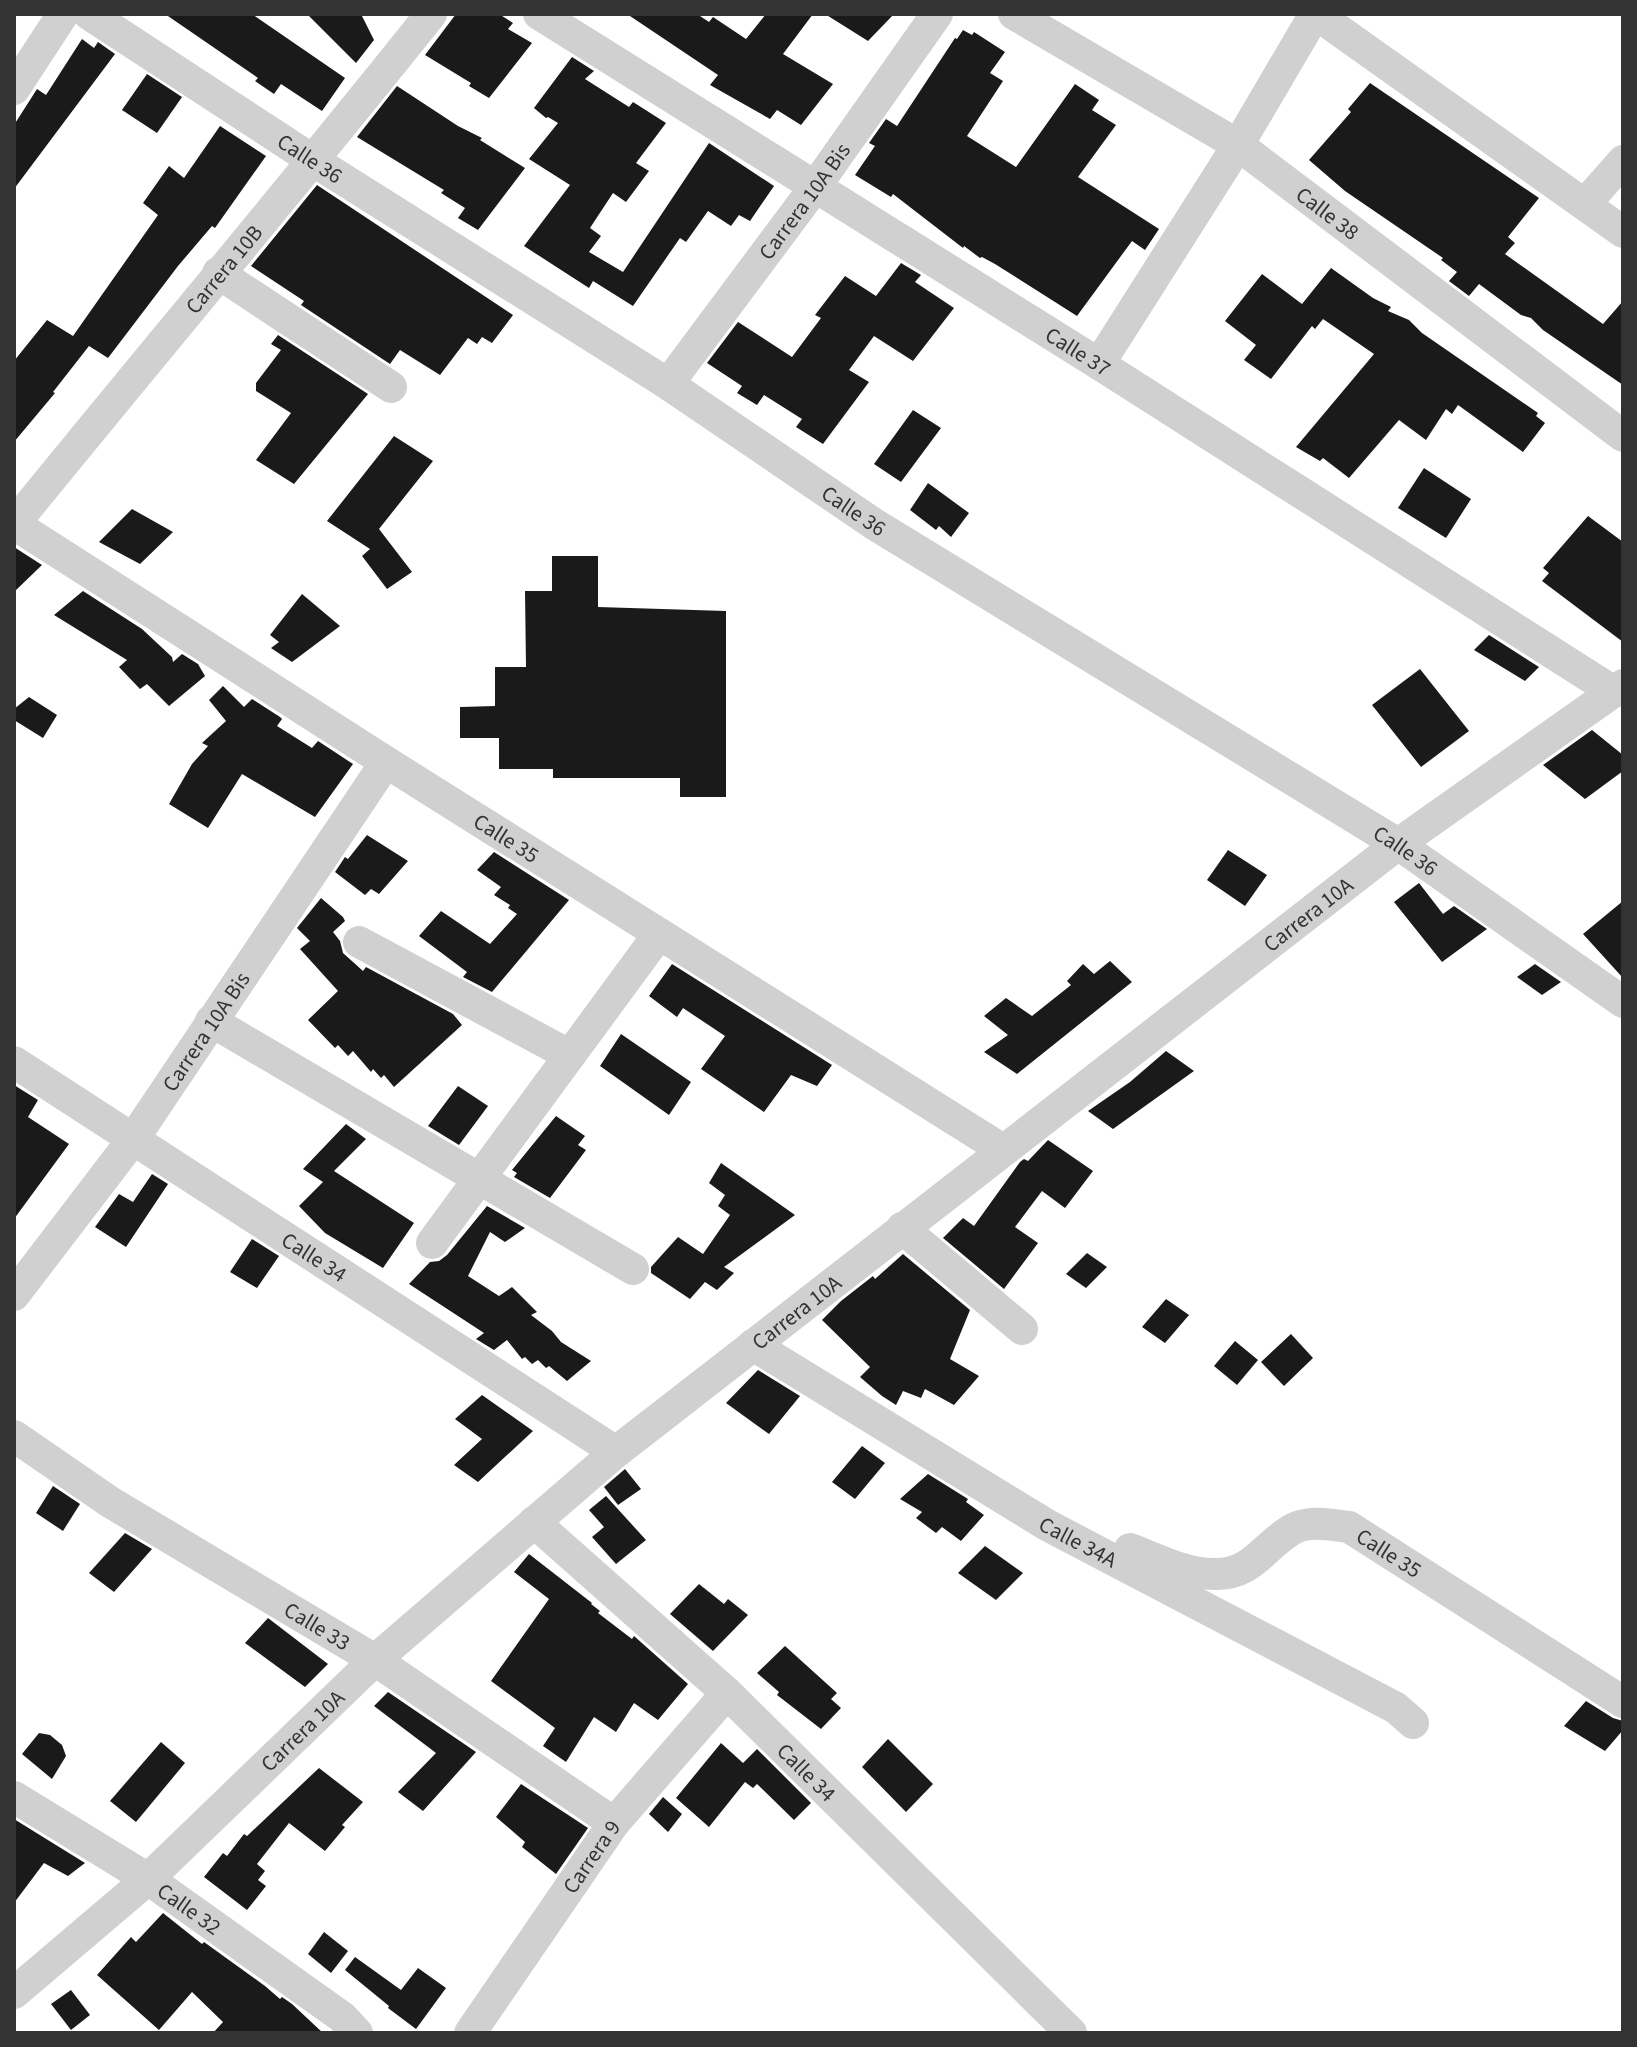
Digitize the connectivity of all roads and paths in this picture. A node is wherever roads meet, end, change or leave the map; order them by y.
1 (63, 14) edge
2 (89, 14) edge
3 (431, 14) edge
4 (539, 14) edge
5 (937, 14) edge
6 (1014, 14) edge
7 (1315, 14) edge
8 (14, 89) edge
9 (1238, 145) junction
10 (314, 161) junction
11 (1623, 161) edge
12 (815, 187) junction
13 (1585, 204) junction
14 (1623, 232) edge
15 (218, 273) junction
16 (1099, 364) junction
17 (668, 384) junction
18 (391, 387) dead end
19 (1623, 436) edge
20 (14, 524) edge
21 (1618, 689) edge
22 (386, 762) junction
23 (1398, 844) junction
24 (659, 934) junction
25 (359, 942) dead end
26 (1623, 1002) edge
27 (211, 1021) junction
28 (569, 1055) junction
29 (14, 1062) edge
30 (134, 1138) junction
31 (1003, 1150) junction
32 (478, 1178) junction
33 (902, 1228) junction
34 (432, 1243) dead end
35 (633, 1269) dead end
36 (14, 1295) edge
37 (1022, 1329) dead end
38 (753, 1345) junction
39 (14, 1436) edge
40 (616, 1452) junction
41 (534, 1522) junction
42 (1047, 1525) junction
43 (375, 1660) junction
44 (727, 1693) junction
45 (1623, 1702) edge
46 (1413, 1723) dead end
47 (14, 1797) edge
48 (614, 1823) junction
49 (148, 1879) junction
50 (14, 1993) edge
51 (357, 2033) edge
52 (470, 2033) edge
53 (1071, 2033) edge

1 - 8 street
2 - 10 street, Calle 36
3 - 10 street, Carrera 10B
4 - 12 street, Calle 37
5 - 12 street, Carrera 10A Bis
6 - 9 street, Calle 38
7 - 9 street
7 - 13 street
9 - 16 street
9 - 19 street, Calle 38
10 - 15 street, Carrera 10B
10 - 17 street, Calle 36
11 - 13 street
12 - 16 street, Calle 37
12 - 17 street, Carrera 10A Bis
13 - 14 street
15 - 18 street
15 - 20 street, Carrera 10B
16 - 21 street, Calle 37
17 - 23 street, Calle 36
20 - 22 street, Calle 35
21 - 23 street, Carrera 10A
22 - 24 street, Calle 35
22 - 27 street, Carrera 10A Bis
23 - 26 street, Calle 36
23 - 31 street, Carrera 10A
24 - 28 street
24 - 31 street, Calle 35
25 - 28 street
27 - 30 street, Carrera 10A Bis
27 - 32 street
28 - 32 street
29 - 30 street, Calle 34
30 - 36 street, Carrera 10A Bis
30 - 40 street, Calle 34
31 - 33 street, Carrera 10A
32 - 34 street
32 - 35 street
33 - 37 street
33 - 38 street, Carrera 10A
38 - 40 street, Carrera 10A
38 - 42 street, Calle 34A
39 - 43 street, Calle 33
40 - 41 street, Carrera 10A
41 - 43 street, Carrera 10A
41 - 44 street, Calle 34
42 - 45 street, Calle 35
42 - 46 street, Calle 34A
43 - 48 street, Calle 33
43 - 49 street, Carrera 10A
44 - 48 street, Carrera 9
44 - 53 street, Calle 34
47 - 49 street, Calle 32
48 - 52 street, Carrera 9
49 - 50 street, Carrera 10A
49 - 51 street, Calle 32

